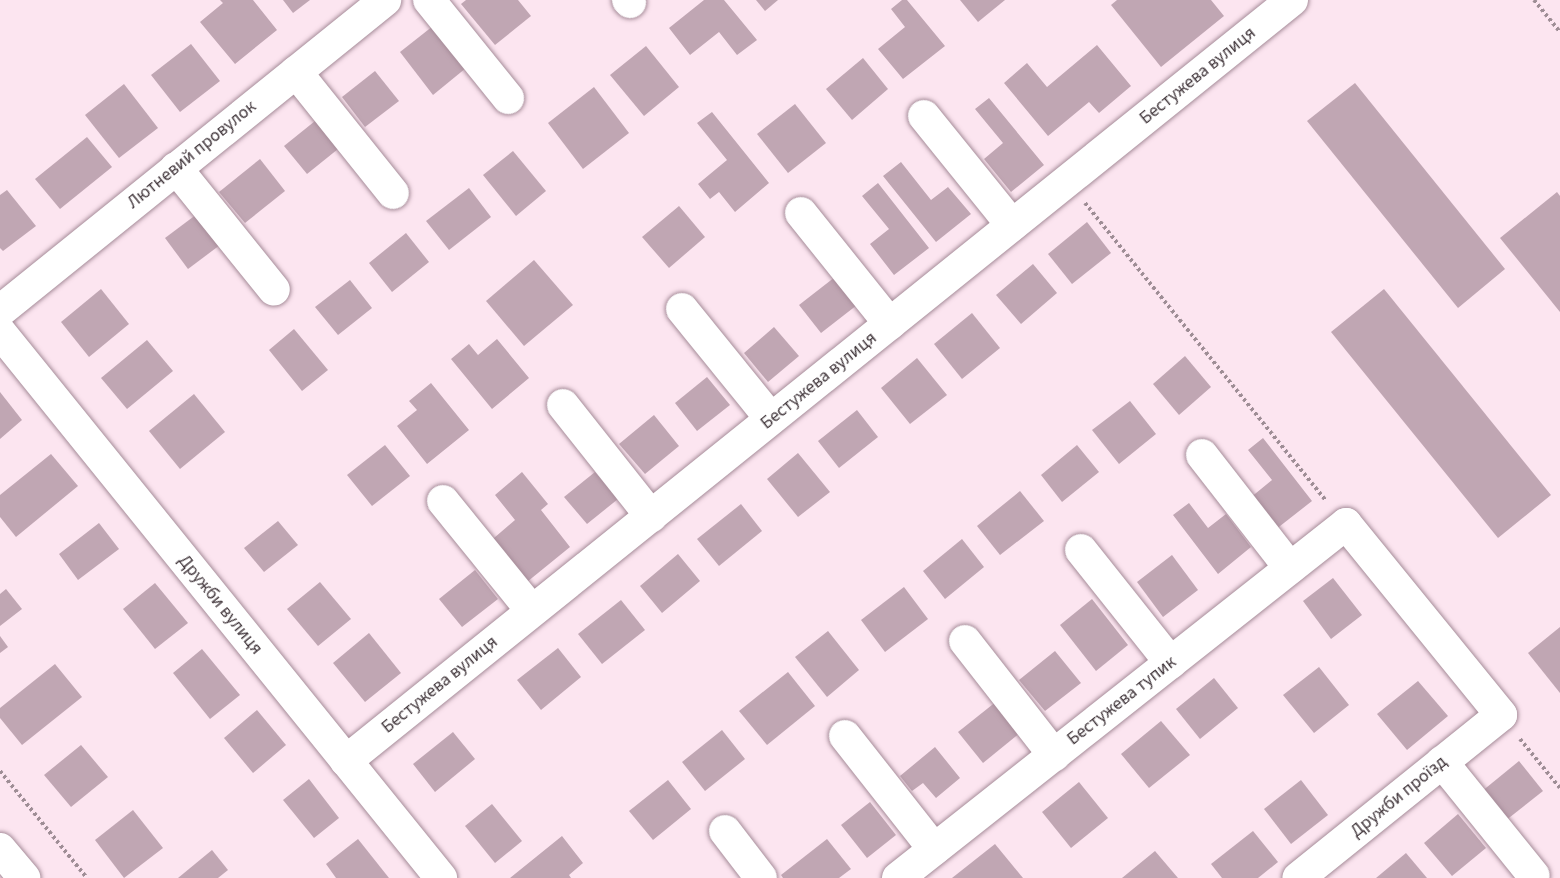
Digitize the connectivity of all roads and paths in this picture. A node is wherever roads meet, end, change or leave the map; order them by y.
1 (385, 0) edge
2 (429, 0) edge
3 (1292, 0) edge
4 (1534, 0) edge
5 (1560, 32) edge
6 (296, 72) junction
7 (508, 98) dead end
8 (924, 116) dead end
9 (176, 168) junction
10 (1067, 181) junction
11 (393, 193) dead end
12 (801, 213) dead end
13 (1012, 225) junction
14 (274, 290) dead end
15 (682, 309) dead end
16 (0, 310) edge
17 (890, 324) junction
18 (0, 332) edge
19 (562, 405) dead end
20 (771, 419) junction
21 (1202, 456) dead end
22 (443, 501) dead end
23 (651, 516) junction
24 (1346, 524) junction
25 (1082, 550) dead end
26 (1290, 568) junction
27 (532, 611) junction
28 (965, 642) dead end
29 (1171, 663) junction
30 (1501, 715) junction
31 (845, 736) dead end
32 (1054, 755) junction
33 (346, 761) junction
34 (1442, 762) junction
35 (0, 771) edge
36 (1560, 788) edge
37 (724, 831) dead end
38 (0, 849) edge
39 (934, 849) junction
40 (1332, 868) edge
41 (1534, 876) dead end
42 (24, 878) edge
43 (87, 878) edge
44 (441, 878) edge
45 (761, 878) edge
46 (898, 878) edge
47 (1298, 878) edge

1 - 6 street, Лютневий провулок
2 - 7 street
3 - 10 street, Бестужева вулиця
4 - 5 path
6 - 9 street, Лютневий провулок
6 - 11 street
8 - 13 street
9 - 14 street
9 - 16 street, Лютневий провулок
10 - 13 street, Бестужева вулиця
10 - 24 path
12 - 17 street
13 - 17 street, Бестужева вулиця
15 - 20 street
17 - 20 street, Бестужева вулиця
18 - 33 street, Дружби вулиця
19 - 23 street
20 - 23 street, Бестужева вулиця
21 - 26 street
22 - 27 street
23 - 27 street, Бестужева вулиця
24 - 26 street, Бестужева тупик
24 - 30 street
25 - 29 street
26 - 29 street, Бестужева тупик
27 - 33 street, Бестужева вулиця
28 - 32 street
29 - 32 street, Бестужева тупик
30 - 34 street, Дружби проїзд
30 - 36 path
31 - 39 street
32 - 39 street, Бестужева тупик
33 - 44 street, Дружби вулиця
34 - 40 street, Дружби проїзд
34 - 41 street
35 - 43 path
37 - 45 street
38 - 42 street
39 - 46 street, Бестужева тупик
40 - 47 street, Дружби проїзд

